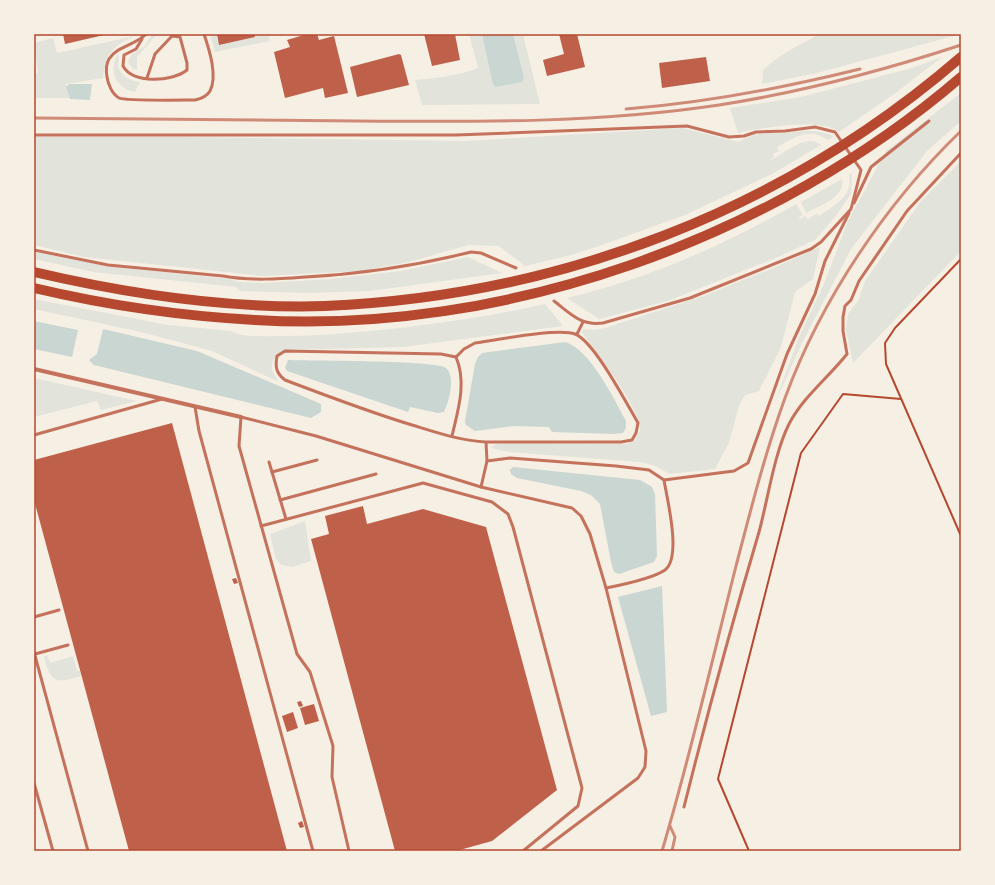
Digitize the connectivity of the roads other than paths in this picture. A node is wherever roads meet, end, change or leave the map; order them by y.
1 (145, 34) edge
2 (204, 34) edge
3 (142, 38) junction
4 (961, 56) edge
5 (961, 77) edge
6 (147, 78) junction
7 (929, 121) dead end
8 (34, 135) edge
9 (961, 153) edge
10 (851, 209) junction
11 (34, 250) edge
12 (516, 268) dead end
13 (34, 272) edge
14 (34, 288) edge
15 (554, 301) dead end
16 (583, 322) junction
17 (577, 334) junction
18 (456, 358) junction
19 (34, 369) edge
20 (164, 399) junction
21 (196, 407) junction
22 (241, 417) junction
23 (34, 435) edge
24 (452, 436) junction
25 (486, 442) junction
26 (317, 460) dead end
27 (487, 461) junction
28 (269, 462) dead end
29 (272, 472) junction
30 (376, 474) dead end
31 (664, 480) junction
32 (481, 487) junction
33 (280, 500) junction
34 (286, 519) junction
35 (261, 526) junction
36 (606, 588) junction
37 (59, 610) dead end
38 (34, 617) edge
39 (68, 645) dead end
40 (34, 653) edge
41 (34, 783) edge
42 (684, 807) dead end
43 (53, 851) edge
44 (88, 851) edge
45 (313, 851) edge
46 (349, 851) edge
47 (523, 851) edge
48 (541, 851) edge

1 - 3 lane
2 - 3 lane
3 - 6 lane
4 - 13 highway
5 - 14 highway
6 - 6 lane
7 - 10 lane
8 - 10 lane
9 - 42 lane
10 - 16 lane
10 - 31 lane
11 - 12 lane
15 - 16 lane
16 - 17 lane
17 - 18 lane
17 - 25 lane
18 - 24 lane
18 - 24 lane
19 - 20 street
20 - 21 street
20 - 23 lane
21 - 22 street
21 - 45 lane
22 - 32 lane
22 - 35 lane
24 - 25 lane
25 - 27 lane
26 - 29 lane
27 - 31 lane
27 - 32 lane
28 - 29 lane
29 - 33 lane
30 - 33 lane
31 - 36 lane
32 - 36 lane
33 - 34 lane
34 - 35 lane
34 - 47 lane
35 - 46 lane
36 - 48 lane
37 - 38 lane
39 - 40 lane
40 - 44 lane
41 - 43 lane

